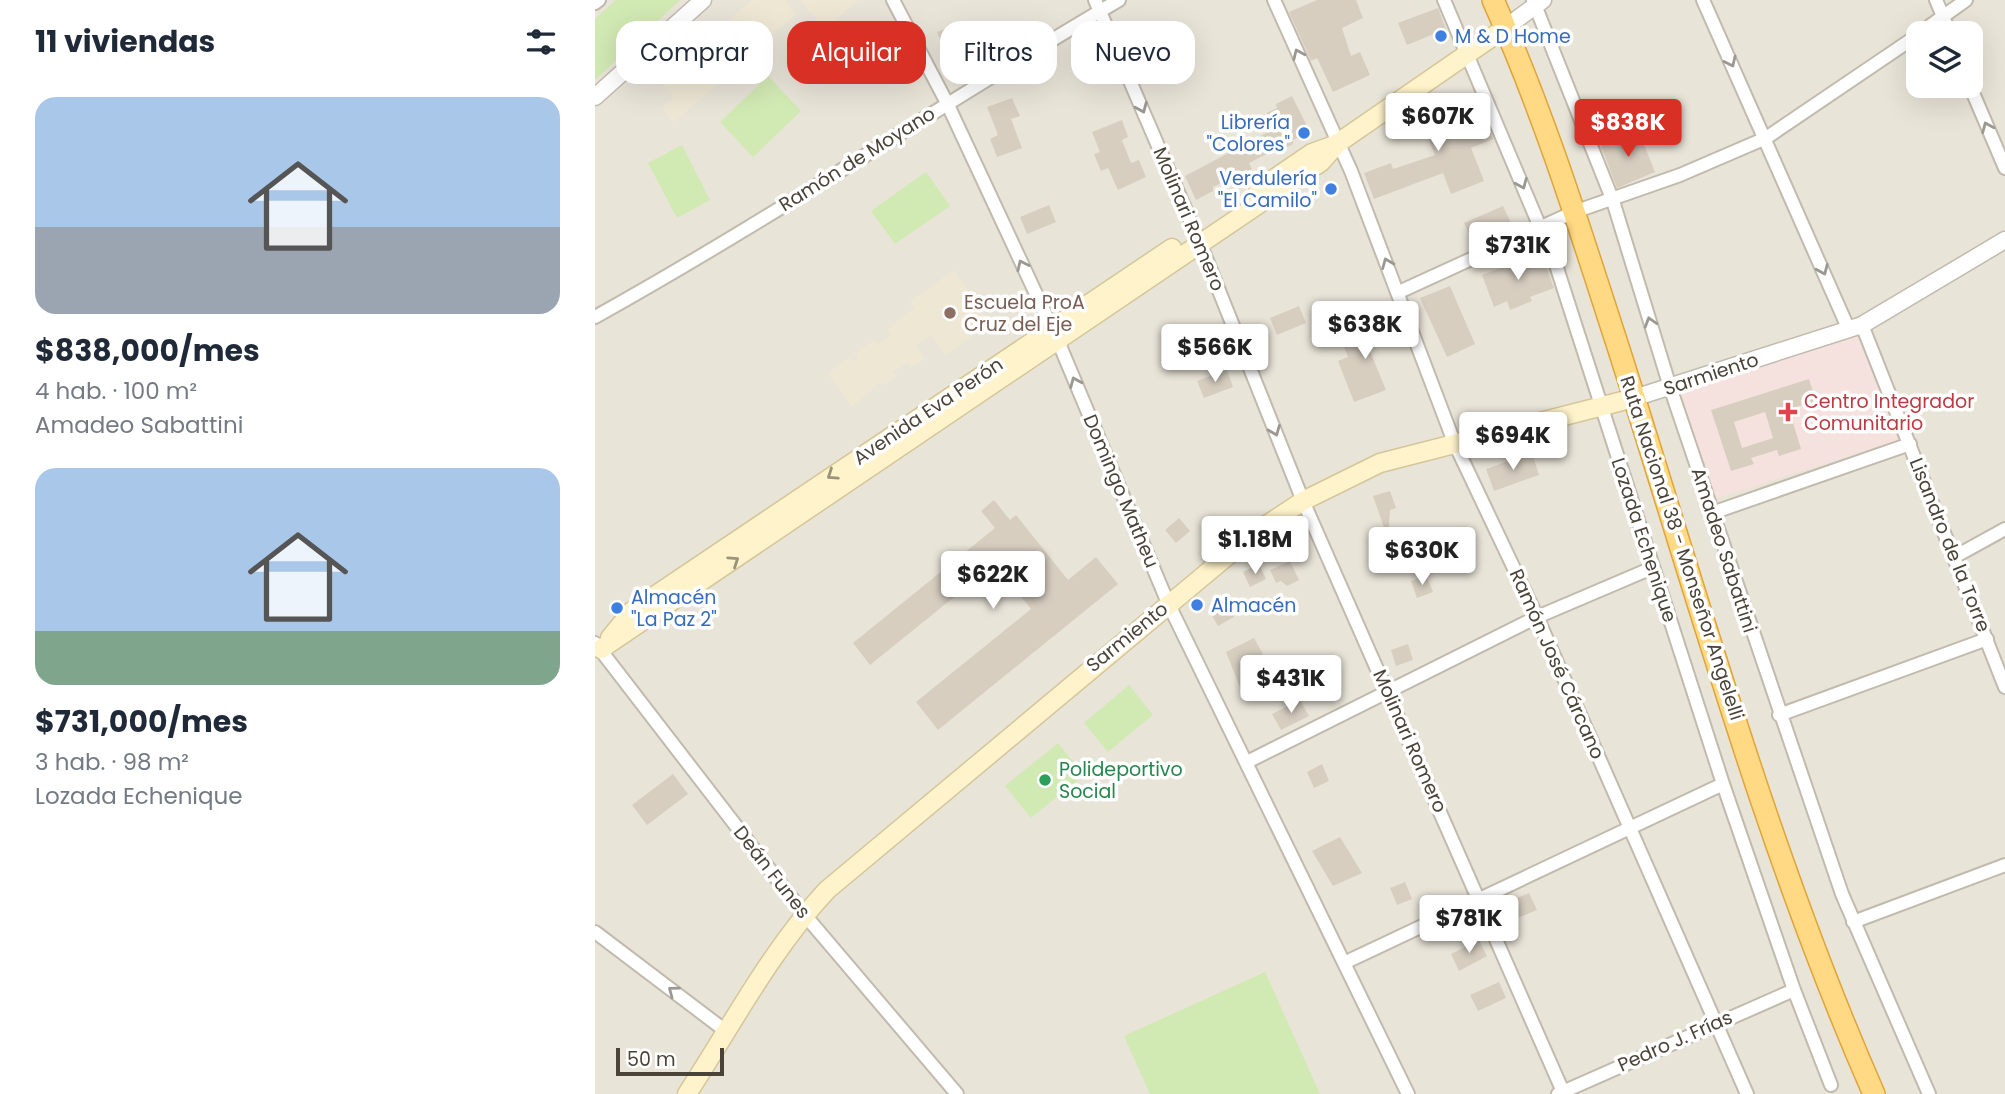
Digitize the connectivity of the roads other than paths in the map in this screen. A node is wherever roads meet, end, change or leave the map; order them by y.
1 (703, 0) edge
2 (893, 0) edge
3 (1119, 0) edge
4 (1274, 0) edge
5 (1444, 0) edge
6 (1493, 0) edge
7 (1703, 0) edge
8 (1936, 0) edge
9 (1966, 0) edge
10 (1537, 2) edge
11 (1098, 5) edge
12 (1943, 17) junction
13 (1937, 21) edge
14 (1945, 21) edge
15 (1505, 28) junction
16 (1906, 43) edge
17 (1466, 54) junction
18 (595, 97) edge
19 (1976, 98) edge
20 (947, 103) junction
21 (1766, 138) junction
22 (1338, 143) junction
23 (2005, 168) edge
24 (1613, 201) junction
25 (1574, 212) junction
26 (1541, 227) junction
27 (1197, 238) junction
28 (2005, 240) edge
29 (1399, 292) junction
30 (595, 317) edge
31 (1855, 327) junction
32 (1054, 334) junction
33 (1670, 387) junction
34 (1634, 398) junction
35 (1602, 406) junction
36 (1454, 442) junction
37 (1910, 444) junction
38 (1303, 501) junction
39 (1712, 513) junction
40 (2005, 529) edge
41 (1956, 556) junction
42 (1652, 568) junction
43 (1168, 603) junction
44 (1538, 617) junction
45 (1987, 639) junction
46 (596, 649) edge
47 (2005, 687) edge
48 (1389, 691) junction
49 (1779, 715) junction
50 (1247, 762) junction
51 (1723, 784) junction
52 (1629, 828) junction
53 (2005, 865) edge
54 (1479, 900) junction
55 (804, 914) junction
56 (1853, 922) junction
57 (595, 932) edge
58 (1344, 963) junction
59 (1794, 990) junction
60 (1713, 1023) junction
61 (727, 1032) junction
62 (1831, 1084) dead end
63 (1561, 1093) edge
64 (687, 1094) edge
65 (957, 1094) edge
66 (1408, 1094) edge
67 (1747, 1094) edge
68 (1874, 1094) edge
69 (1929, 1094) edge

1 - 18 street
2 - 20 street, Domingo Matheu
3 - 11 street, Ramón de Moyano
22 -> 4 street, Ramón José Cárcano
5 - 17 street, Lozada Echenique
6 - 15 highway, Ruta Nacional 38 - Monseñor Angelelli
7 -> 21 street, Lisandro de la Torre
8 - 12 street
9 - 12 street
10 - 15 street, Avenida Eva Perón
10 - 24 street, Amadeo Sabattini
11 - 20 street, Ramón de Moyano
11 -> 27 street, Molinari Romero
12 - 13 street
12 - 14 street
15 - 17 main road, Avenida Eva Perón
15 - 25 highway, Ruta Nacional 38 - Monseñor Angelelli
16 - 21 street
17 - 22 main road, Avenida Eva Perón
17 -> 26 street, Lozada Echenique
23 -> 19 street
20 - 30 street, Ramón de Moyano
32 -> 20 street, Domingo Matheu
21 - 24 street
21 -> 31 street, Lisandro de la Torre
22 - 27 main road, Avenida Eva Perón
29 -> 22 street, Ramón José Cárcano
24 - 25 street
33 -> 24 street, Amadeo Sabattini
25 - 26 street
25 - 34 highway, Ruta Nacional 38 - Monseñor Angelelli
26 - 29 street
26 - 35 street, Lozada Echenique
27 - 32 main road, Avenida Eva Perón
27 -> 38 street, Molinari Romero
28 - 31 street, Sarmiento
29 - 36 street, Ramón José Cárcano
31 - 33 street, Sarmiento
31 - 37 street, Lisandro de la Torre
43 -> 32 street, Domingo Matheu
32 - 46 main road, Avenida Eva Perón
33 - 34 street, Sarmiento
33 - 39 street, Amadeo Sabattini
34 - 35 main road, Sarmiento
34 - 68 highway, Ruta Nacional 38 - Monseñor Angelelli
35 - 36 main road, Sarmiento
35 - 42 street, Lozada Echenique
36 - 38 main road, Sarmiento
36 - 44 street, Ramón José Cárcano
37 - 39 street
37 - 41 street, Lisandro de la Torre
38 - 43 main road, Sarmiento
38 - 48 street, Molinari Romero
39 - 49 street, Amadeo Sabattini
40 - 41 street
41 - 45 street, Lisandro de la Torre
42 - 44 street
42 - 51 street, Lozada Echenique
43 - 50 street, Domingo Matheu
43 - 55 main road, Sarmiento
44 - 48 street
44 - 52 street, Ramón José Cárcano
45 - 47 street, Lisandro de la Torre
45 - 49 street
46 - 55 street, Deán Funes
48 - 50 street
48 - 54 street, Molinari Romero
49 - 56 street, Amadeo Sabattini
50 - 58 street, Domingo Matheu
51 - 52 street
51 - 59 street, Lozada Echenique
52 - 54 street
52 - 60 street, Ramón José Cárcano
53 - 56 street
54 - 58 street
54 - 63 street, Molinari Romero
55 - 61 main road, Sarmiento
55 - 65 street, Deán Funes
56 - 69 street, Amadeo Sabattini
61 -> 57 street
58 - 66 street, Domingo Matheu
59 - 60 street, Pedro J. Frías
59 - 62 street, Lozada Echenique
60 - 63 street, Pedro J. Frías
60 - 67 street, Ramón José Cárcano
61 - 64 main road, Sarmiento

